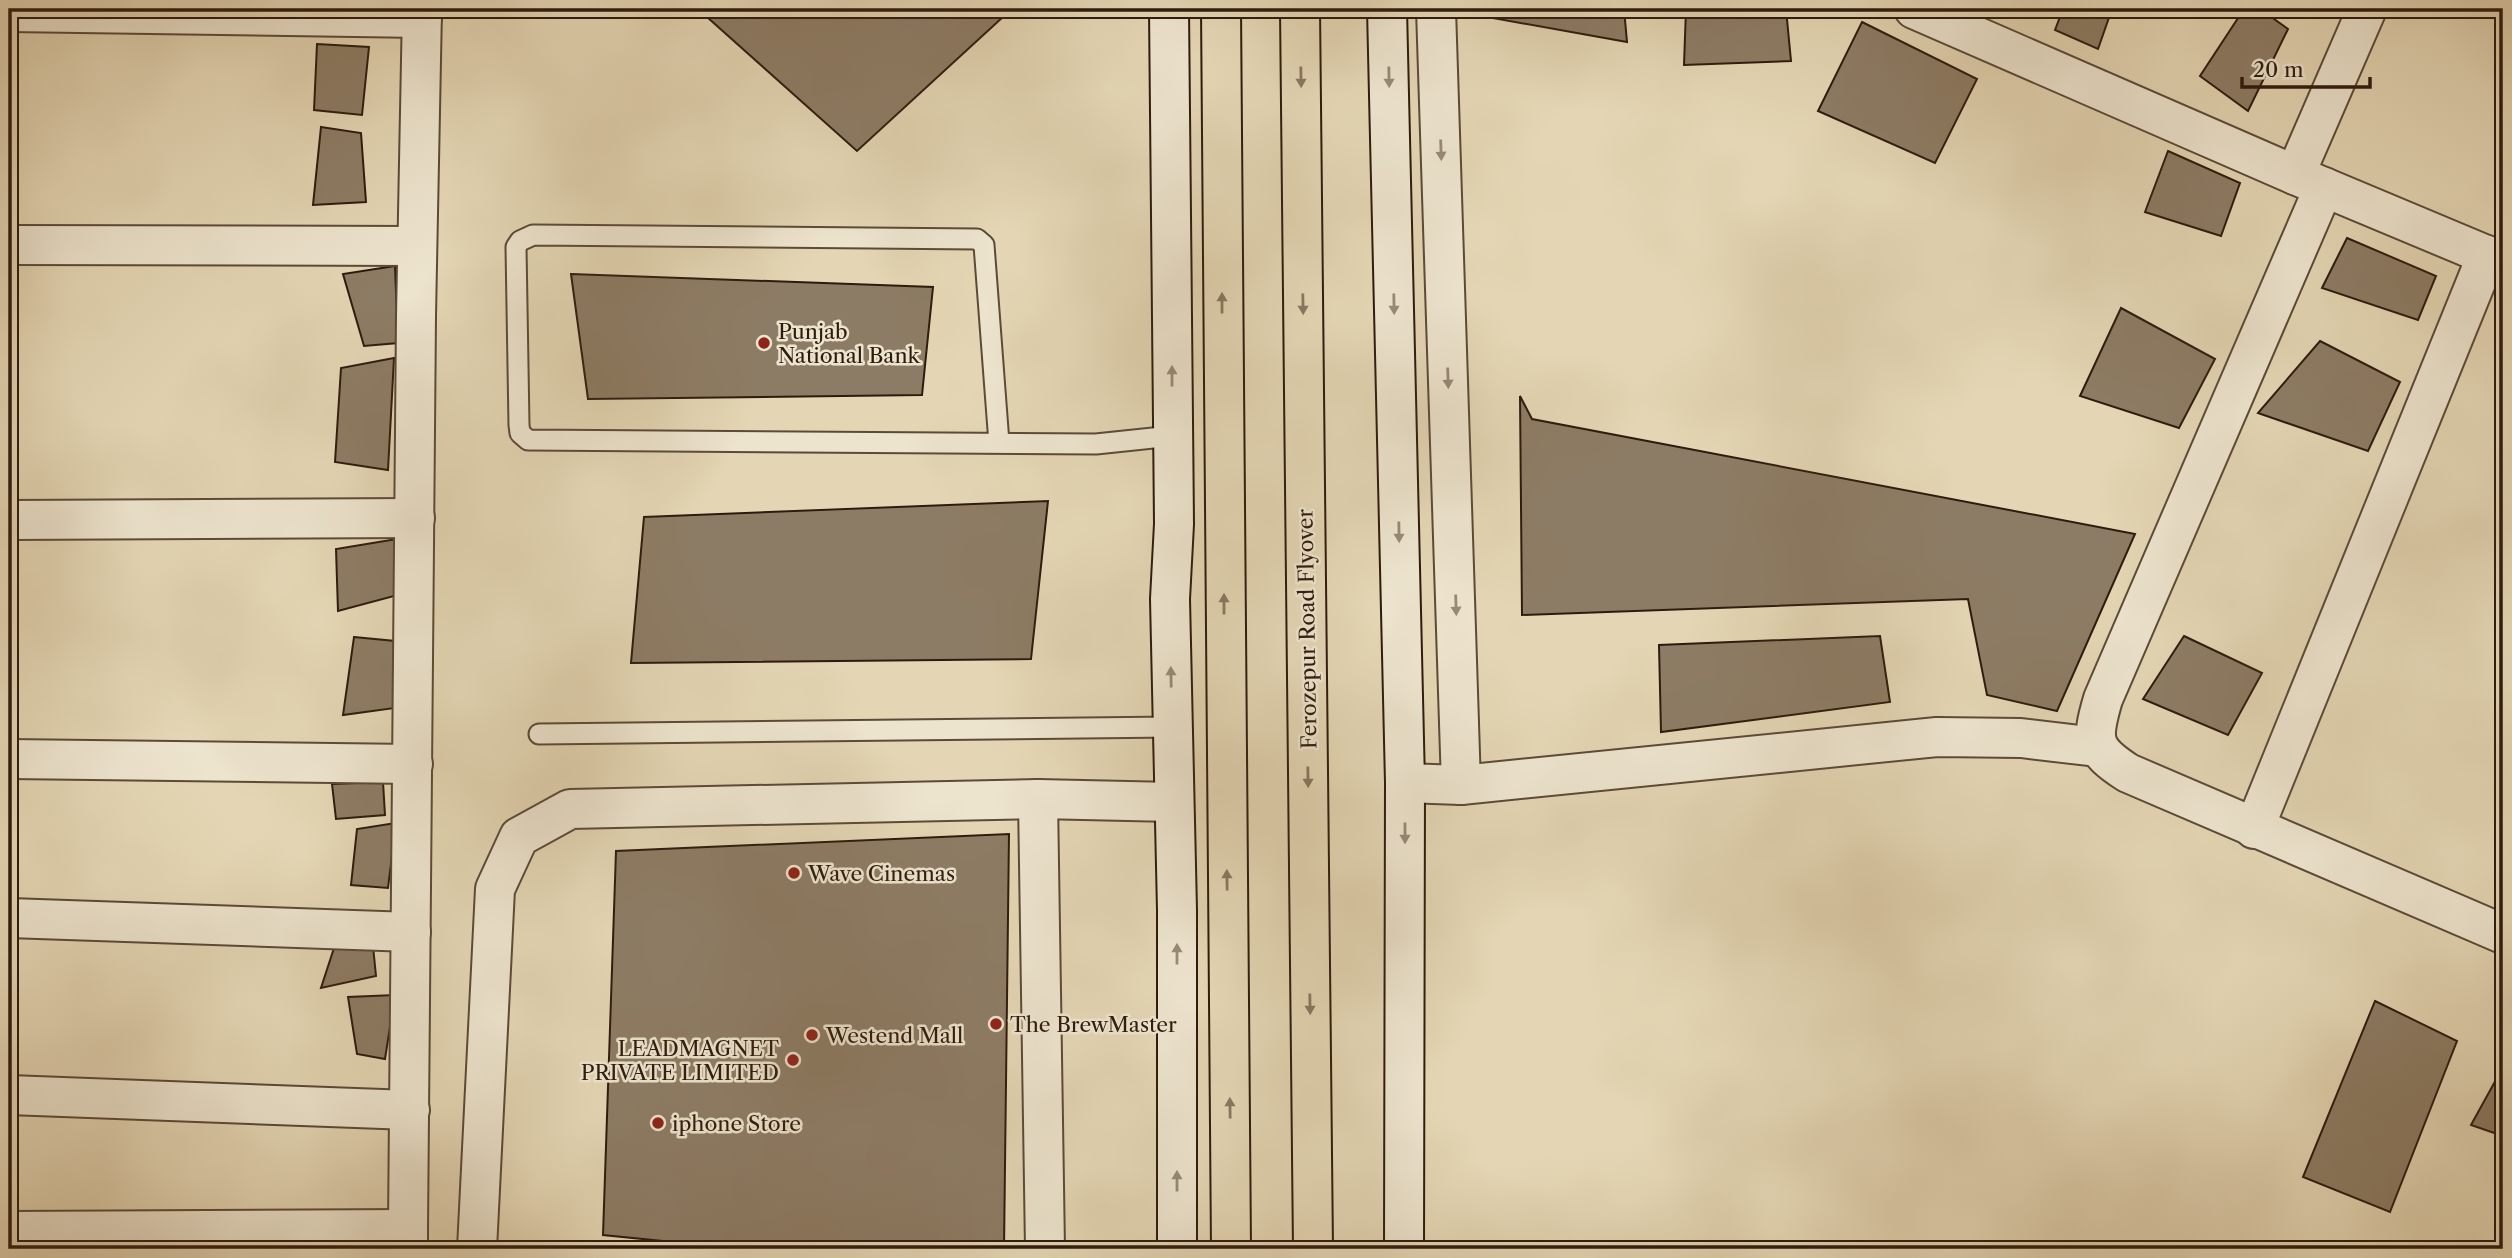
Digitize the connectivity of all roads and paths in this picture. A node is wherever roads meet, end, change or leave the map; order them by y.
1 (1169, 9) edge
2 (1221, 9) edge
3 (1300, 9) edge
4 (1387, 9) edge
5 (1436, 9) edge
6 (1914, 9) edge
7 (2367, 9) edge
8 (9, 12) edge
9 (422, 13) edge
10 (2310, 181) junction
11 (9, 245) edge
12 (417, 246) junction
13 (2495, 258) edge
14 (1172, 436) junction
15 (999, 443) junction
16 (415, 518) junction
17 (9, 520) edge
18 (1172, 727) junction
19 (539, 734) dead end
20 (2097, 747) junction
21 (9, 759) edge
22 (413, 764) junction
23 (1405, 783) junction
24 (1461, 785) junction
25 (1038, 799) junction
26 (1173, 802) junction
27 (2254, 829) junction
28 (9, 918) edge
29 (411, 932) junction
30 (2503, 934) edge
31 (9, 1095) edge
32 (410, 1110) junction
33 (9, 1231) edge
34 (408, 1239) edge
35 (477, 1249) edge
36 (1045, 1249) edge
37 (1177, 1249) edge
38 (1231, 1249) edge
39 (1313, 1249) edge
40 (1404, 1249) edge

14 -> 1 street
38 -> 2 highway
3 -> 39 highway, Ferozepur Road Flyover
4 -> 23 street
5 -> 24 street
6 - 10 street
7 - 10 street
8 - 9 street
9 - 12 street
10 - 13 street
10 - 20 street
11 - 12 street
12 - 16 street
13 - 27 street
14 - 15 lane
18 -> 14 street
15 - 15 lane
16 - 17 street
16 - 22 street
18 - 19 lane
18 - 26 street
20 - 24 street
20 - 27 street
21 - 22 street
22 - 29 street
23 - 24 street
23 -> 40 street
25 - 26 street
25 - 35 street
25 - 36 street
37 -> 26 street
27 - 30 street
28 - 29 street
29 - 32 street
31 - 32 street
32 - 34 street
33 - 34 street

